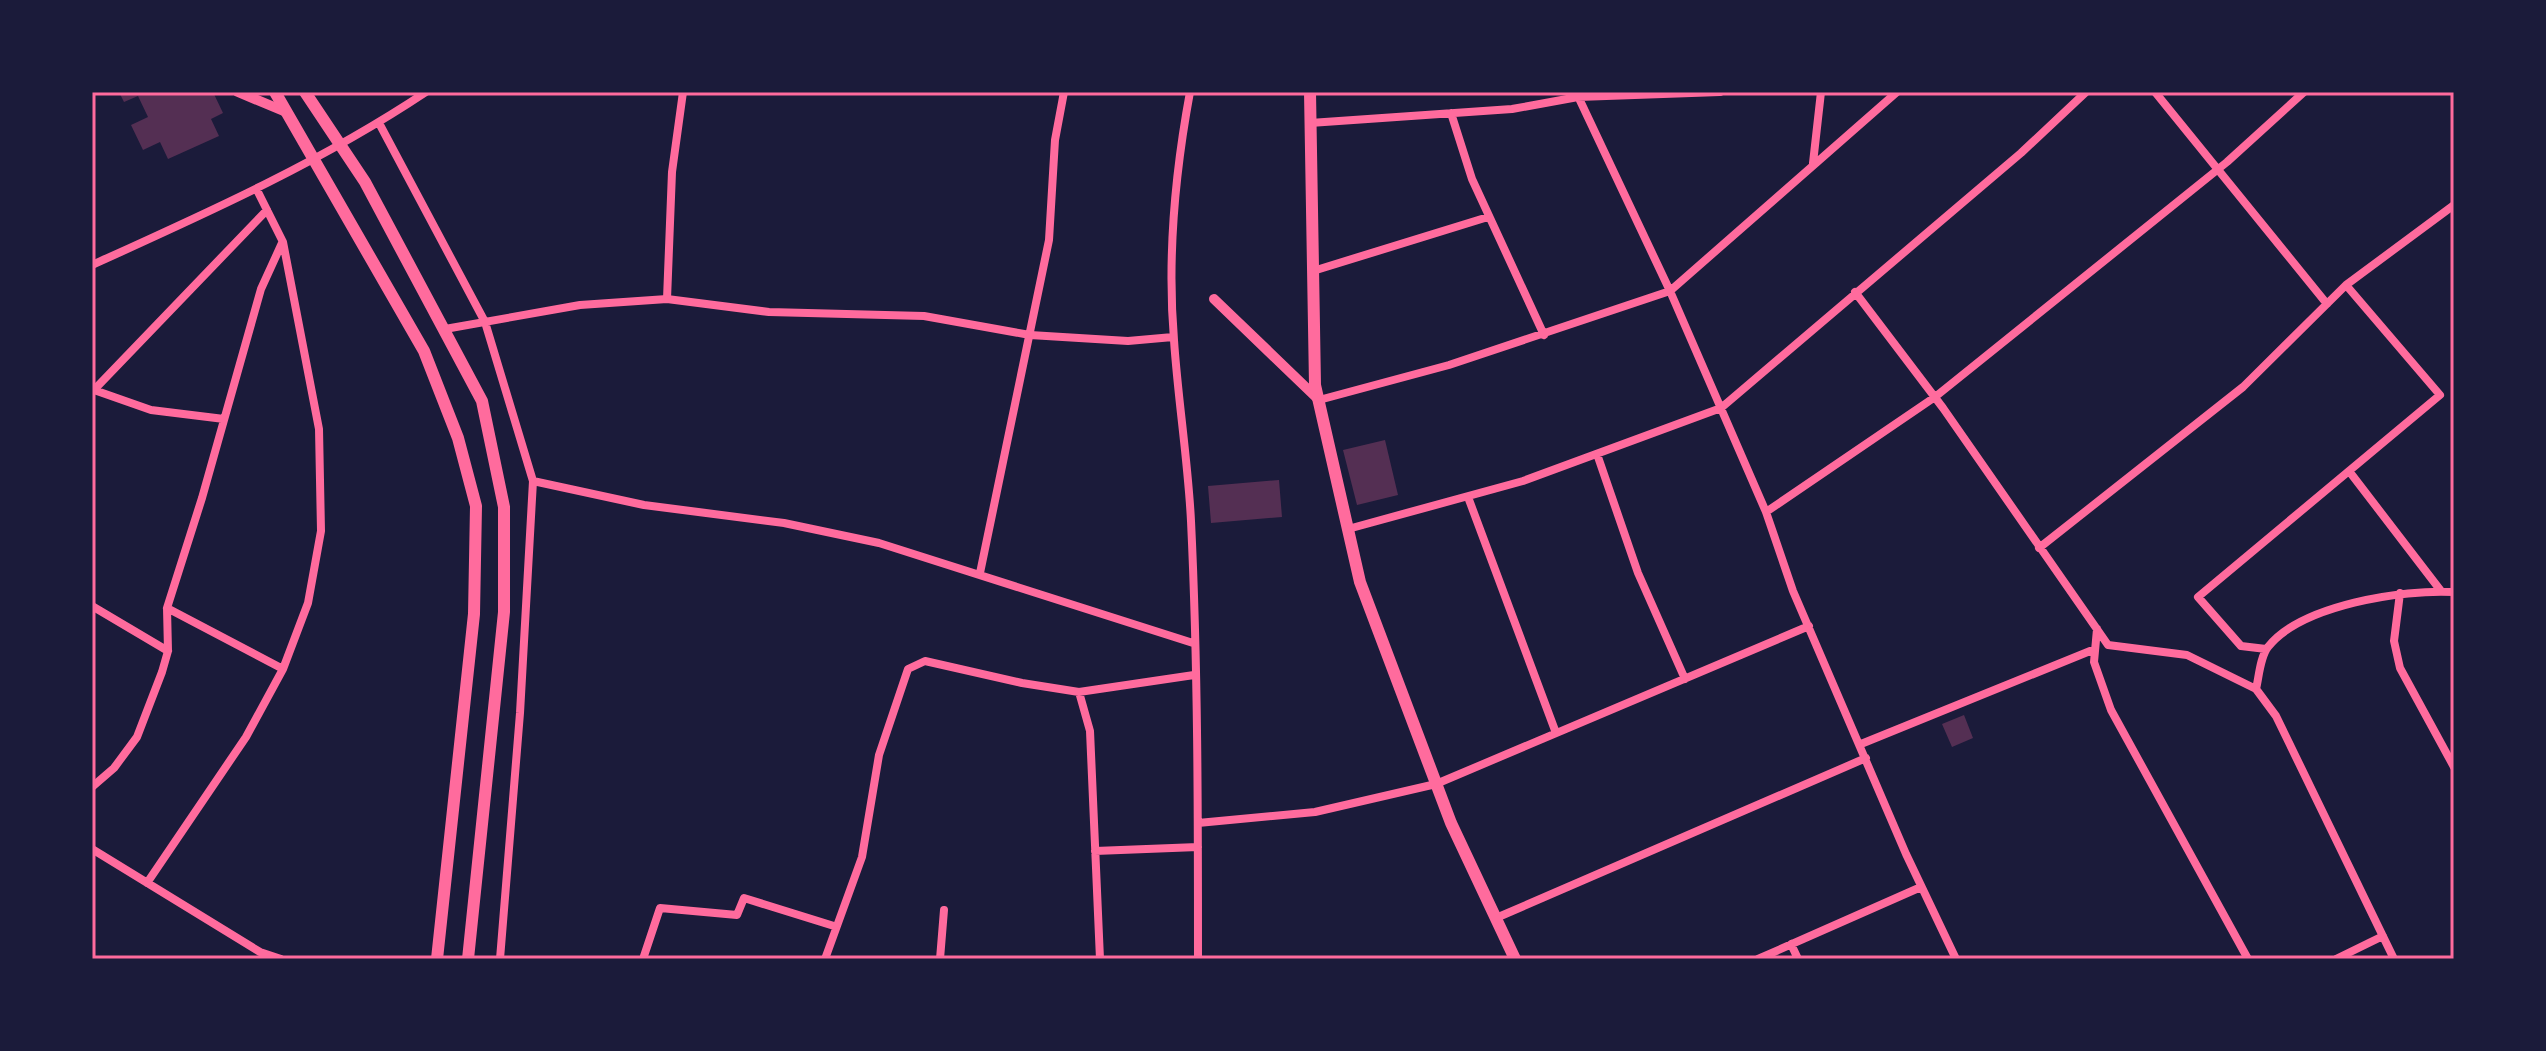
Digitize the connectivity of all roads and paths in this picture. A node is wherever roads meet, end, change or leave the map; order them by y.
1 (238, 92) edge
2 (275, 92) edge
3 (426, 92) edge
4 (683, 92) edge
5 (1064, 92) edge
6 (1190, 92) edge
7 (1310, 92) edge
8 (1720, 92) edge
9 (1821, 92) edge
10 (1897, 92) edge
11 (2086, 92) edge
12 (2155, 92) edge
13 (2304, 92) edge
14 (308, 94) edge
15 (1577, 95) edge
16 (286, 112) junction
17 (1451, 113) junction
18 (379, 123) junction
19 (1310, 123) junction
20 (340, 145) junction
21 (312, 159) junction
22 (1813, 164) junction
23 (2214, 169) junction
24 (257, 190) junction
25 (2454, 205) edge
26 (267, 210) junction
27 (1488, 217) junction
28 (283, 242) junction
29 (92, 265) edge
30 (1313, 271) junction
31 (2346, 285) junction
32 (1670, 291) junction
33 (1855, 292) junction
34 (667, 299) junction
35 (1214, 299) dead end
36 (2327, 304) junction
37 (485, 322) junction
38 (445, 329) junction
39 (1030, 335) junction
40 (1544, 335) junction
41 (1173, 337) junction
42 (93, 391) edge
43 (1935, 397) junction
44 (1319, 400) junction
45 (1721, 408) junction
46 (224, 419) junction
47 (1597, 454) junction
48 (2349, 471) junction
49 (533, 481) junction
50 (1468, 497) junction
51 (1766, 512) junction
52 (1348, 529) junction
53 (2039, 548) junction
54 (980, 573) junction
55 (2441, 591) junction
56 (2454, 592) edge
57 (2400, 593) junction
58 (92, 606) edge
59 (167, 608) junction
60 (1809, 626) junction
61 (2097, 629) junction
62 (1193, 643) junction
63 (2095, 649) junction
64 (2266, 649) junction
65 (168, 651) junction
66 (283, 669) junction
67 (1194, 675) junction
68 (1685, 679) junction
69 (2256, 689) junction
70 (1079, 692) junction
71 (1556, 733) junction
72 (1861, 744) junction
73 (1866, 758) junction
74 (2454, 767) edge
75 (1436, 784) junction
76 (92, 787) edge
77 (1198, 823) junction
78 (1198, 847) junction
79 (92, 849) edge
80 (1095, 851) junction
81 (147, 883) junction
82 (1921, 887) junction
83 (944, 910) dead end
84 (1496, 918) junction
85 (834, 926) junction
86 (2383, 936) junction
87 (1791, 944) junction
88 (281, 959) edge
89 (437, 959) edge
90 (468, 959) edge
91 (500, 959) edge
92 (643, 959) edge
93 (825, 959) edge
94 (940, 959) edge
95 (1100, 959) edge
96 (1198, 959) edge
97 (1515, 959) edge
98 (1758, 959) edge
99 (1798, 959) edge
100 (1956, 959) edge
101 (2248, 959) edge
102 (2336, 959) edge
103 (2394, 959) edge

1 - 16 street
2 - 16 main road
3 - 18 street
4 - 34 street
5 - 39 street
6 - 41 street
7 - 19 main road
8 - 15 street
9 - 22 street
10 - 22 street
11 - 33 street
12 - 23 street
13 - 23 street
14 - 20 main road
15 - 17 street
15 - 32 street
16 - 21 main road
17 - 19 street
17 - 27 street
18 - 20 street
18 - 37 street
19 - 30 main road
20 - 21 street
20 - 38 main road
21 - 24 street
21 - 89 main road
22 - 32 street
23 - 36 street
23 - 43 street
24 - 26 street
24 - 29 street
25 - 31 street
26 - 28 street
26 - 42 street
27 - 30 street
27 - 40 street
28 - 46 street
28 - 66 street
30 - 44 main road
31 - 36 street
31 - 48 street
32 - 40 street
32 - 45 street
33 - 43 street
33 - 45 street
34 - 37 street
34 - 39 street
35 - 44 street
36 - 53 street
37 - 38 street
37 - 49 street
38 - 90 main road
39 - 41 street
39 - 54 street
40 - 44 street
41 - 62 street
42 - 46 street
43 - 51 street
43 - 53 street
44 - 52 main road
45 - 47 street
45 - 51 street
46 - 59 street
47 - 50 street
47 - 68 street
48 - 55 street
48 - 64 street
49 - 54 street
49 - 91 street
50 - 52 street
50 - 71 street
51 - 60 street
52 - 75 main road
53 - 61 street
54 - 62 street
55 - 56 street
55 - 57 street
57 - 64 street
57 - 74 street
58 - 65 street
59 - 65 street
59 - 66 street
60 - 68 street
60 - 72 street
61 - 63 street
61 - 69 street
62 - 67 street
63 - 72 street
63 - 101 street
64 - 69 street
65 - 76 street
66 - 81 street
67 - 70 street
67 - 77 street
68 - 71 street
69 - 86 street
70 - 80 street
70 - 85 street
71 - 75 street
72 - 73 street
73 - 82 street
73 - 84 street
75 - 77 street
75 - 84 main road
77 - 78 street
78 - 80 street
78 - 96 street
79 - 81 street
80 - 95 street
81 - 88 street
82 - 87 street
82 - 100 street
83 - 94 street
84 - 97 main road
85 - 92 street
85 - 93 street
86 - 102 street
86 - 103 street
87 - 98 street
87 - 99 street

